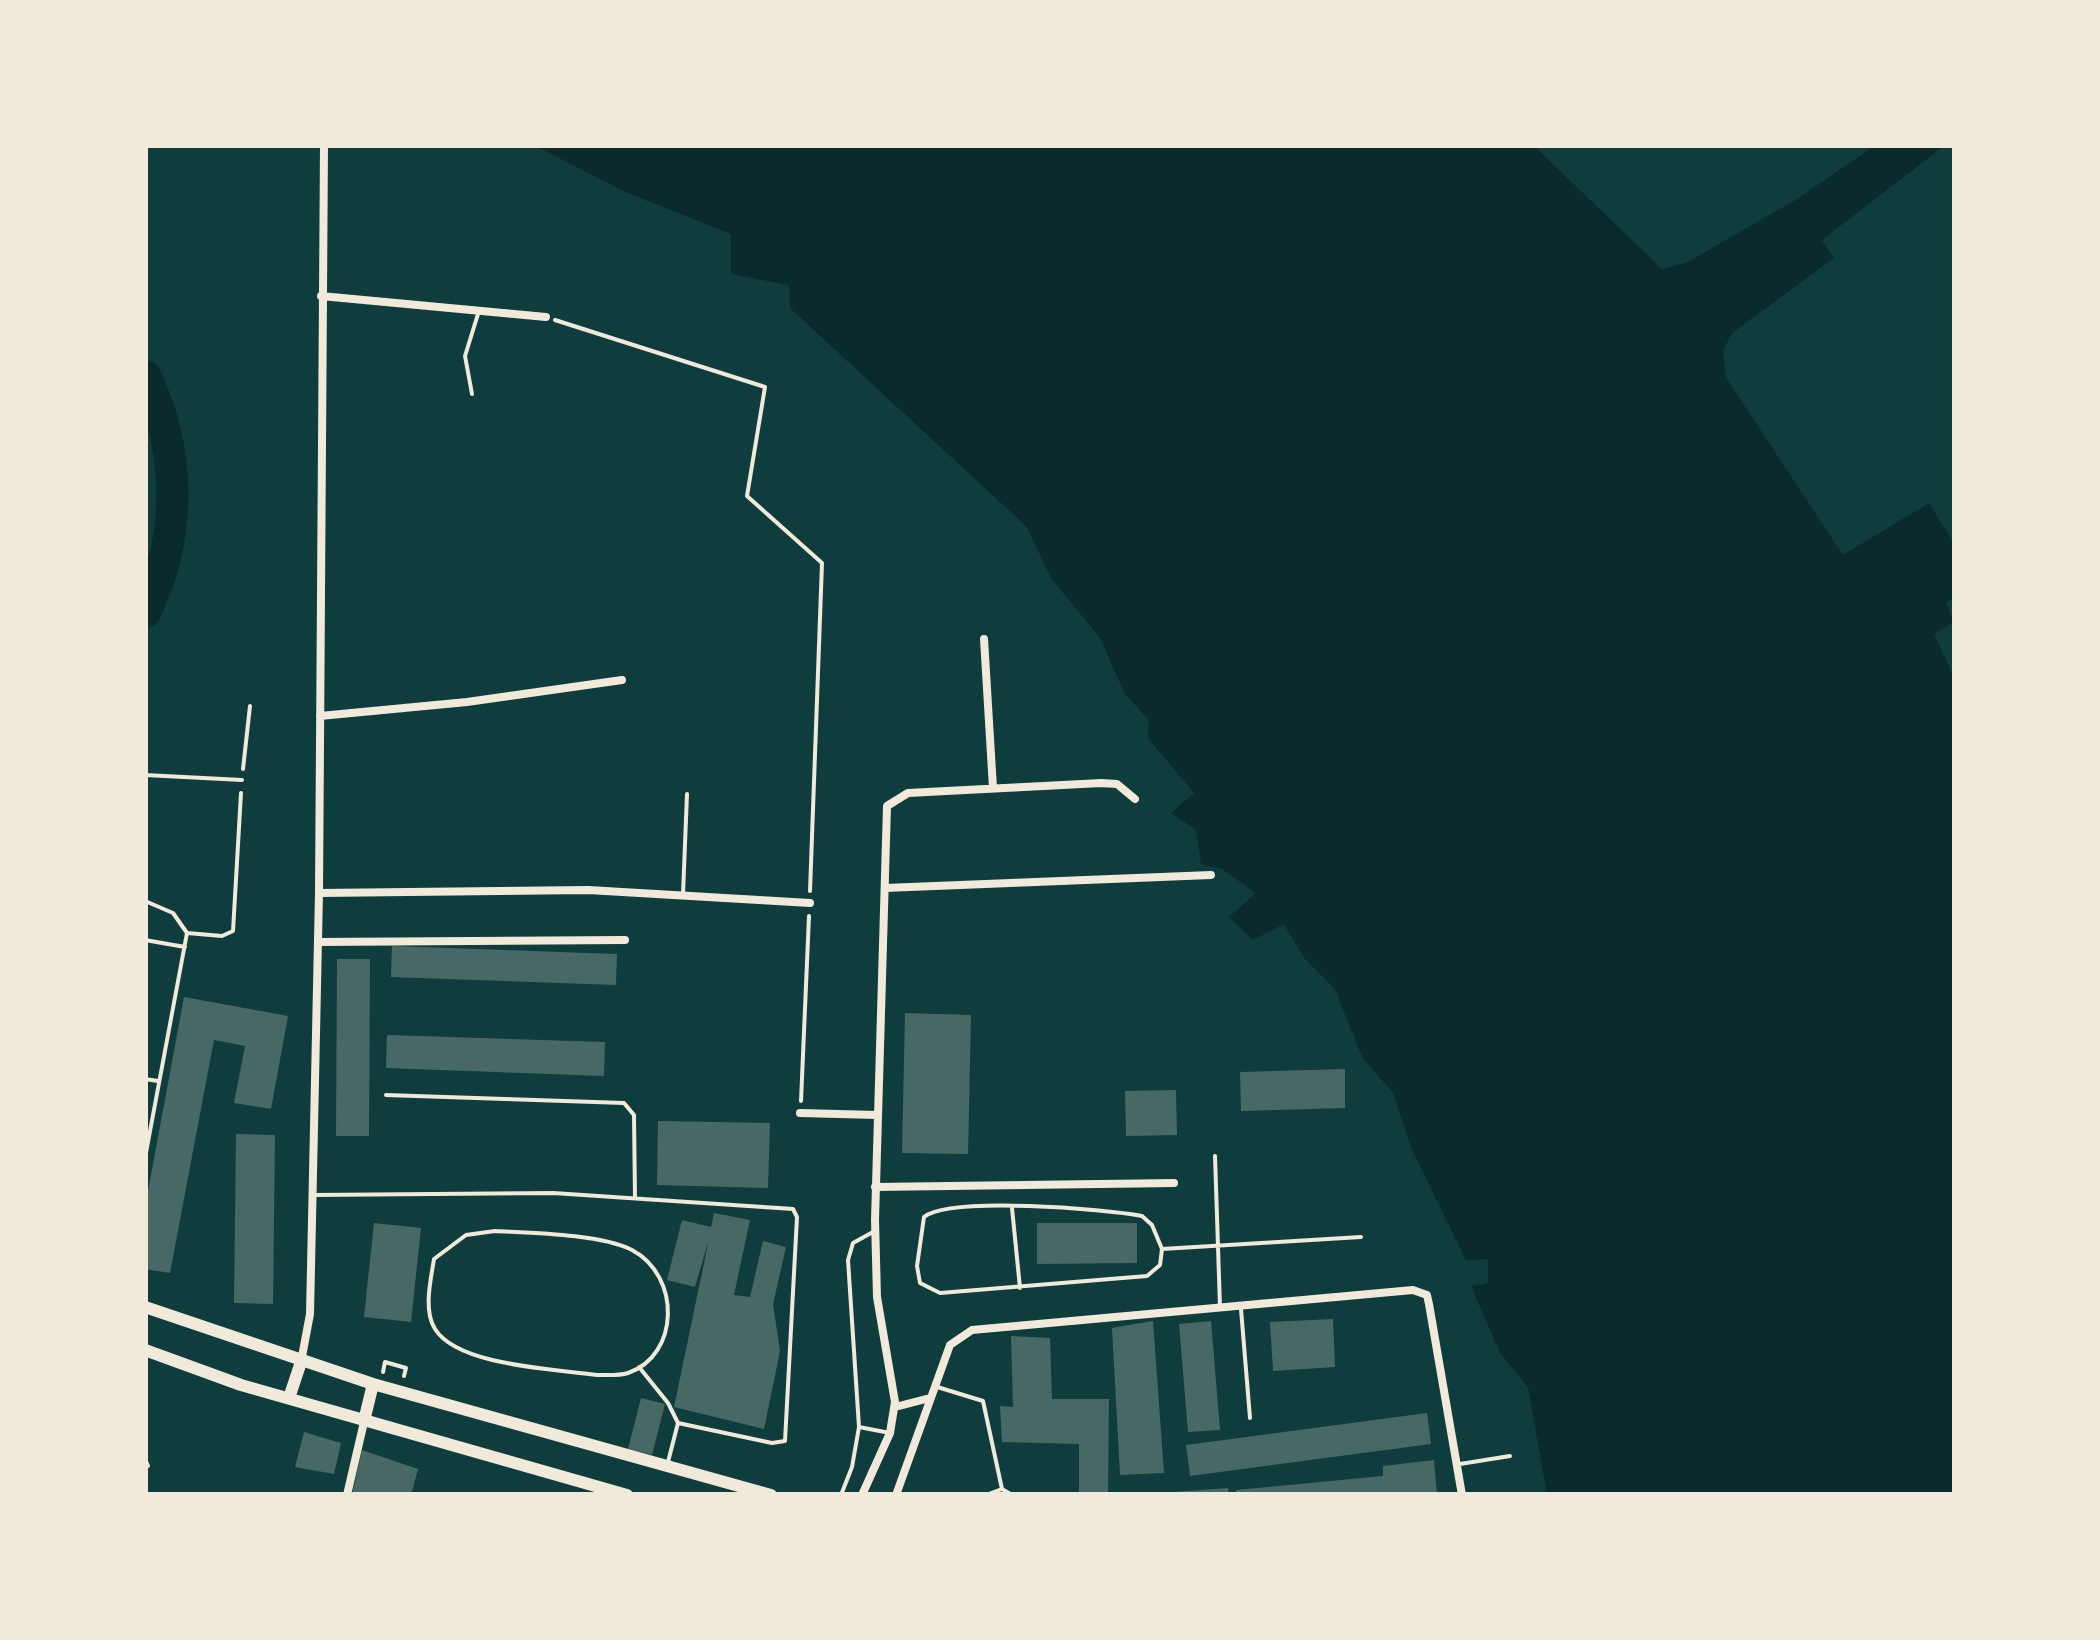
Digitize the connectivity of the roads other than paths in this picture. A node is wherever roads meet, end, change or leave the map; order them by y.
1 (324, 145) edge
2 (320, 296) junction
3 (478, 314) junction
4 (546, 317) road end
5 (472, 394) dead end
6 (984, 639) dead end
7 (622, 680) dead end
8 (250, 706) dead end
9 (320, 716) junction
10 (242, 768) dead end
11 (145, 776) edge
12 (242, 780) dead end
13 (993, 788) junction
14 (241, 793) dead end
15 (687, 794) dead end
16 (1136, 799) dead end
17 (1211, 875) dead end
18 (885, 888) junction
19 (319, 893) junction
20 (682, 896) junction
21 (145, 901) edge
22 (810, 903) road end
23 (187, 933) junction
24 (145, 940) edge
25 (625, 940) dead end
26 (318, 942) junction
27 (185, 947) junction
28 (145, 1079) edge
29 (158, 1081) junction
30 (386, 1095) dead end
31 (800, 1113) road end
32 (877, 1114) junction
33 (1215, 1156) dead end
34 (145, 1158) edge
35 (1174, 1183) dead end
36 (875, 1187) junction
37 (312, 1195) junction
38 (635, 1198) junction
39 (1012, 1206) junction
40 (875, 1231) junction
41 (1361, 1237) dead end
42 (1218, 1248) junction
43 (1162, 1249) junction
44 (1020, 1288) junction
45 (1241, 1306) junction
46 (145, 1307) edge
47 (1220, 1307) junction
48 (145, 1350) edge
49 (301, 1362) junction
50 (639, 1367) junction
51 (374, 1384) junction
52 (934, 1386) junction
53 (289, 1398) junction
54 (930, 1398) junction
55 (895, 1407) junction
56 (1250, 1418) dead end
57 (364, 1421) junction
58 (678, 1424) junction
59 (859, 1427) junction
60 (890, 1434) junction
61 (1510, 1456) dead end
62 (1457, 1464) junction
63 (668, 1466) junction
64 (578, 1488) edge
65 (1002, 1488) junction
66 (347, 1495) edge
67 (628, 1495) edge
68 (770, 1495) edge
69 (840, 1495) edge
70 (862, 1495) edge
71 (896, 1495) edge
72 (986, 1495) edge
73 (1012, 1495) edge
74 (1462, 1495) edge

1 - 2 street
2 - 3 street
2 - 9 street
3 - 4 street
3 - 5 lane
6 - 13 street
7 - 9 street
8 - 10 lane
9 - 19 street
11 - 12 lane
13 - 16 street
13 - 18 street
14 - 23 lane
15 - 20 lane
17 - 18 street
18 - 32 street
19 - 20 street
19 - 26 street
20 - 22 street
21 - 23 lane
23 - 27 lane
24 - 27 lane
25 - 26 street
26 - 37 street
27 - 29 lane
28 - 29 lane
29 - 34 lane
30 - 38 lane
31 - 32 street
32 - 36 street
33 - 42 lane
35 - 36 street
36 - 40 street
37 - 38 lane
37 - 49 street
38 - 58 lane
39 - 43 lane
39 - 44 lane
39 - 44 lane
40 - 55 street
40 - 59 lane
41 - 42 lane
42 - 43 lane
42 - 47 lane
43 - 44 lane
45 - 47 street
45 - 56 lane
45 - 62 street
46 - 49 main road
47 - 52 street
48 - 53 main road
49 - 51 main road
49 - 53 main road
50 - 50 lane
50 - 58 lane
51 - 57 main road
51 - 63 main road
52 - 54 street
52 - 65 lane
53 - 57 main road
54 - 55 street
54 - 71 street
55 - 60 street
57 - 64 main road
57 - 66 street
58 - 63 lane
59 - 60 lane
59 - 69 lane
60 - 70 street
61 - 62 lane
62 - 74 street
63 - 68 main road
64 - 67 main road
65 - 72 lane
65 - 73 lane

